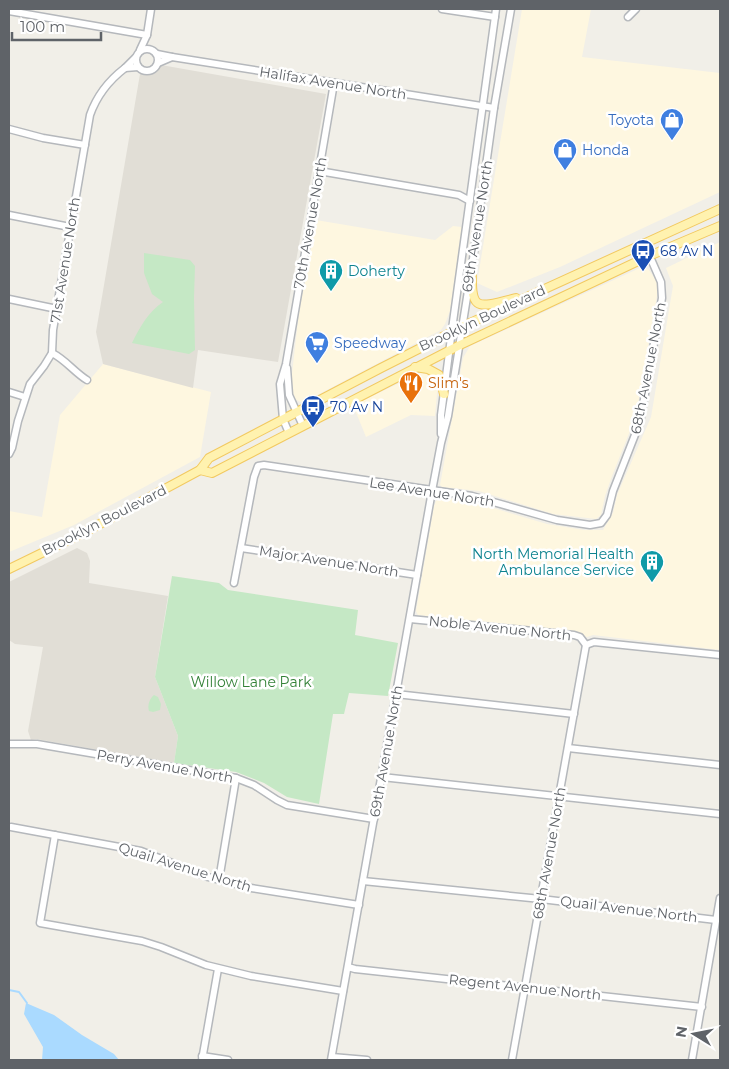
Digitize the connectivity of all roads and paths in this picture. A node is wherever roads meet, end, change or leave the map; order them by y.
1 (151, 9) edge
2 (442, 9) edge
3 (496, 9) edge
4 (511, 9) edge
5 (636, 9) edge
6 (9, 12) edge
7 (495, 17) junction
8 (628, 18) dead end
9 (147, 35) junction
10 (150, 48) junction
11 (140, 50) junction
12 (157, 54) junction
13 (172, 57) junction
14 (135, 58) junction
15 (158, 63) junction
16 (138, 67) junction
17 (125, 68) junction
18 (334, 82) junction
19 (483, 106) junction
20 (494, 108) junction
21 (9, 129) edge
22 (85, 145) junction
23 (318, 171) junction
24 (470, 201) junction
25 (720, 209) edge
26 (9, 215) edge
27 (720, 226) edge
28 (70, 227) junction
29 (644, 244) junction
30 (649, 256) junction
31 (472, 266) junction
32 (535, 293) junction
33 (9, 299) edge
34 (57, 309) junction
35 (462, 328) junction
36 (451, 333) junction
37 (460, 344) junction
38 (450, 350) junction
39 (52, 353) junction
40 (286, 364) junction
41 (415, 367) junction
42 (87, 380) dead end
43 (9, 392) edge
44 (444, 394) junction
45 (25, 397) junction
46 (296, 412) junction
47 (282, 419) junction
48 (303, 426) junction
49 (289, 433) junction
50 (441, 443) junction
51 (9, 454) edge
52 (200, 470) junction
53 (432, 491) junction
54 (604, 521) joint
55 (241, 548) junction
56 (9, 569) edge
57 (417, 575) junction
58 (234, 583) dead end
59 (410, 619) junction
60 (586, 645) junction
61 (720, 655) edge
62 (396, 694) junction
63 (574, 714) junction
64 (9, 744) edge
65 (568, 748) junction
66 (720, 765) edge
67 (382, 777) junction
68 (236, 778) junction
69 (559, 796) junction
70 (720, 814) edge
71 (374, 819) junction
72 (11, 827) dead end
73 (55, 835) junction
74 (219, 880) junction
75 (363, 881) junction
76 (720, 898) edge
77 (541, 899) junction
78 (359, 905) junction
79 (716, 920) junction
80 (348, 967) junction
81 (218, 968) junction
82 (525, 987) junction
83 (344, 991) junction
84 (702, 1007) junction
85 (202, 1058) edge
86 (332, 1059) edge
87 (228, 1060) edge
88 (367, 1060) edge
89 (512, 1060) edge
90 (692, 1060) edge

1 - 9 street
2 - 7 street
3 - 7 street, 69th Avenue North
4 - 20 street, 69th Avenue North
5 - 8 street
6 - 9 street
7 - 19 street, 69th Avenue North
9 - 10 street
9 - 11 street
10 - 11 street
10 - 12 street
11 - 14 street
12 - 13 street, Halifax Avenue North
12 - 15 street
13 - 15 street
13 - 18 street, Halifax Avenue North
14 - 16 street
14 - 17 street, 71st Avenue North
15 - 16 street
16 - 17 street
17 - 22 street, 71st Avenue North
18 - 19 street, Halifax Avenue North
18 - 23 street, 70th Avenue North
19 - 20 street, Halifax Avenue North
19 - 24 street, 69th Avenue North
20 - 31 street, 69th Avenue North
21 - 22 street
22 - 28 street, 71st Avenue North
23 - 24 street
23 - 40 street, 70th Avenue North
24 - 36 street, 69th Avenue North
25 - 29 main road, Brooklyn Boulevard
26 - 28 street
27 - 30 main road, Brooklyn Boulevard
28 - 34 street, 71st Avenue North
29 - 30 street, 68th Avenue North
29 - 32 main road, Brooklyn Boulevard
30 - 37 main road, Brooklyn Boulevard
30 - 54 street, 68th Avenue North
31 - 32 main road
31 - 35 street, 69th Avenue North
32 - 35 main road, Brooklyn Boulevard
33 - 34 street
34 - 39 street, 71st Avenue North
35 - 36 main road, Brooklyn Boulevard
35 - 37 street, 69th Avenue North
36 - 38 street, 69th Avenue North
36 - 46 main road, Brooklyn Boulevard
37 - 38 main road, Brooklyn Boulevard
37 - 50 street, 69th Avenue North
38 - 41 main road, Brooklyn Boulevard
38 - 44 street, 69th Avenue North
39 - 42 street
39 - 45 street, 71st Avenue North
40 - 46 street, 70th Avenue North
40 - 47 street, 70th Avenue North
41 - 44 main road
41 - 48 main road, Brooklyn Boulevard
43 - 45 street
44 - 50 street, 69th Avenue North
45 - 51 street, 71st Avenue North
46 - 47 main road, Brooklyn Boulevard
46 - 48 street, 70th Avenue North
47 - 49 street, 70th Avenue North
47 - 52 main road, Brooklyn Boulevard
48 - 49 main road, Brooklyn Boulevard
49 - 52 main road, Brooklyn Boulevard
50 - 53 street, 69th Avenue North
52 - 56 main road, Brooklyn Boulevard
53 - 54 street, Lee Avenue North
53 - 55 street, Lee Avenue North
53 - 57 street, 69th Avenue North
55 - 57 street, Major Avenue North
55 - 58 street
57 - 59 street, 69th Avenue North
59 - 60 street, Noble Avenue North
59 - 62 street, 69th Avenue North
60 - 61 street
60 - 63 street, 68th Avenue North
62 - 63 street
62 - 67 street, 69th Avenue North
63 - 65 street, 68th Avenue North
64 - 68 street, Perry Avenue North
65 - 66 street
65 - 69 street, 68th Avenue North
67 - 69 street
67 - 71 street, 69th Avenue North
68 - 71 street, Perry Avenue North
68 - 74 street
69 - 70 street
69 - 77 street, 68th Avenue North
71 - 75 street, 69th Avenue North
72 - 73 street, Quail Avenue North
73 - 74 street, Quail Avenue North
73 - 81 street
74 - 78 street, Quail Avenue North
75 - 77 street, Quail Avenue North
75 - 78 street, 69th Avenue North
76 - 79 street
77 - 79 street, Quail Avenue North
77 - 82 street, 68th Avenue North
78 - 80 street, 69th Avenue North
79 - 84 street
80 - 82 street, Regent Avenue North
80 - 83 street, 69th Avenue North
81 - 83 street
81 - 85 street
82 - 84 street, Regent Avenue North
82 - 89 street, 68th Avenue North
83 - 86 street, 69th Avenue North
84 - 90 street
85 - 87 street
86 - 88 street

